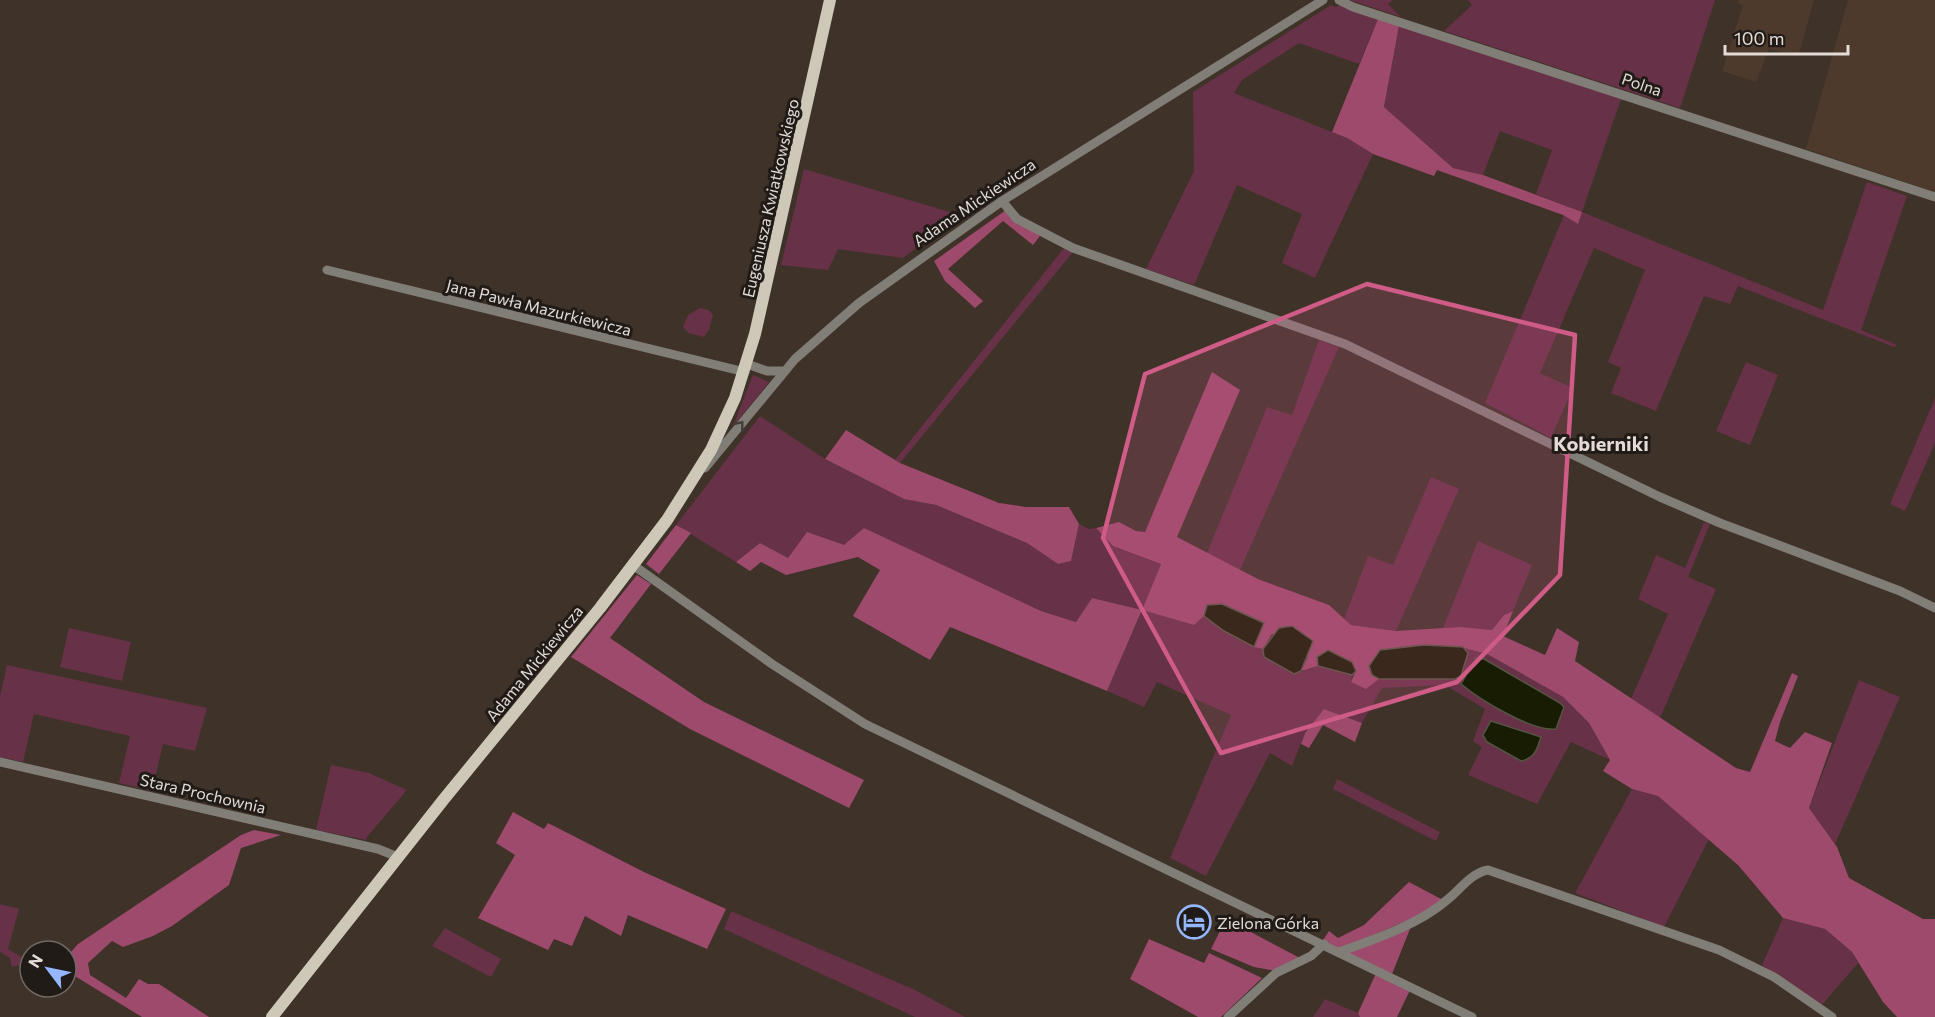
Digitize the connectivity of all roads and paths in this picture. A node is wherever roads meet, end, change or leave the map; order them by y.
1 (830, 0) edge
2 (1323, 0) edge
3 (1339, 0) edge
4 (1935, 197) edge
5 (1002, 201) junction
6 (327, 270) dead end
7 (746, 368) junction
8 (784, 371) junction
9 (689, 486) junction
10 (633, 565) junction
11 (1935, 608) edge
12 (0, 762) edge
13 (398, 857) junction
14 (1324, 944) junction
15 (1339, 952) junction
16 (272, 1017) edge
17 (1228, 1017) edge
18 (1472, 1017) edge
19 (1832, 1017) edge

1 - 7 main road, Eugeniusza Kwiatkowskiego
2 - 5 street, Adama Mickiewicza
3 - 4 street, Polna
5 - 8 street, Adama Mickiewicza
5 - 11 street
6 - 7 street, Jana Pawła Mazurkiewicza
7 - 8 street
7 - 9 main road, Adama Mickiewicza
9 -> 8 street, Adama Mickiewicza
9 - 10 main road, Adama Mickiewicza
10 - 13 main road, Adama Mickiewicza
10 - 14 street
12 - 13 street, Stara Prochownia
13 - 16 main road, Adama Mickiewicza
14 - 15 street
14 - 17 street
15 - 18 street
15 - 19 street

